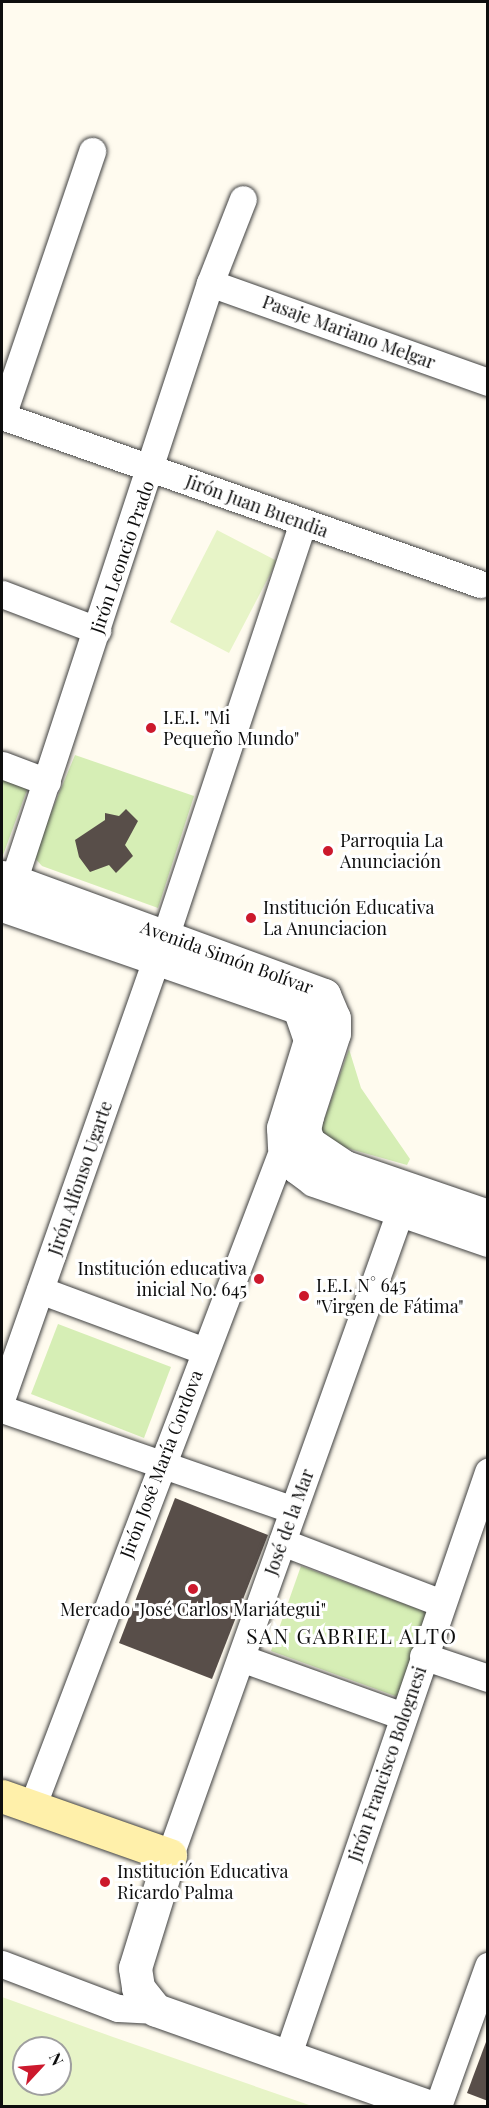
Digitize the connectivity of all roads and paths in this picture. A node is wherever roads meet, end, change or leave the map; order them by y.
1 (92, 151) dead end
2 (243, 199) dead end
3 (210, 283) junction
4 (488, 382) edge
5 (2, 416) edge
6 (153, 468) junction
7 (302, 524) junction
8 (480, 584) dead end
9 (2, 594) edge
10 (97, 630) junction
11 (2, 765) edge
12 (47, 782) junction
13 (4, 897) edge
14 (161, 946) junction
15 (294, 1138) junction
16 (404, 1200) junction
17 (488, 1216) edge
18 (488, 1240) edge
19 (40, 1290) junction
20 (10, 1347) edge
21 (204, 1351) junction
22 (2, 1397) edge
23 (2, 1409) edge
24 (160, 1467) junction
25 (488, 1472) edge
26 (293, 1510) junction
27 (282, 1542) junction
28 (442, 1603) junction
29 (423, 1656) junction
30 (240, 1658) junction
31 (488, 1678) edge
32 (403, 1716) junction
33 (2, 1796) edge
34 (32, 1807) junction
35 (170, 1855) junction
36 (2, 1964) edge
37 (488, 1966) edge
38 (156, 2010) junction
39 (287, 2057) junction
40 (427, 2106) edge
41 (438, 2106) edge

1 - 5 street
2 - 3 street, Jirón Leoncio Prado
3 - 4 street, Pasaje Mariano Melgar
3 - 6 street, Jirón Leoncio Prado
5 - 6 street, Jirón Juan Buendia
6 - 7 street, Jirón Juan Buendia
6 - 10 street, Jirón Leoncio Prado
7 - 8 street, Jirón Juan Buendia
7 - 14 street, Jirón Alfonso Ugarte
9 - 10 street
10 - 12 street, Jirón Leoncio Prado
11 - 12 street
12 - 13 street, Jirón Leoncio Prado
13 - 14 street, Avenida Simón Bolívar
14 - 15 street, Avenida Simón Bolívar
14 - 19 street, Jirón Alfonso Ugarte
15 - 16 street
15 - 21 street, Jirón José María Cordova
16 - 17 street
16 - 18 street
16 - 26 street, José de la Mar
19 - 20 street, Jirón Alfonso Ugarte
19 - 21 street
20 - 22 street, Jirón Alfonso Ugarte
21 - 24 street, Jirón José María Cordova
23 - 24 street
24 - 26 street
24 - 34 street, Jirón José María Cordova
25 - 28 street, Jirón Francisco Bolognesi
26 - 27 street, José de la Mar
27 - 28 street
27 - 30 street, José de la Mar
28 - 29 street, Jirón Francisco Bolognesi
29 - 31 street
29 - 32 street, Jirón Francisco Bolognesi
30 - 32 street
30 - 35 street, José de la Mar
32 - 39 street, Jirón Francisco Bolognesi
33 - 34 main road
34 - 35 main road
35 - 38 street
36 - 38 street
37 - 41 street
38 - 39 street
39 - 40 street

